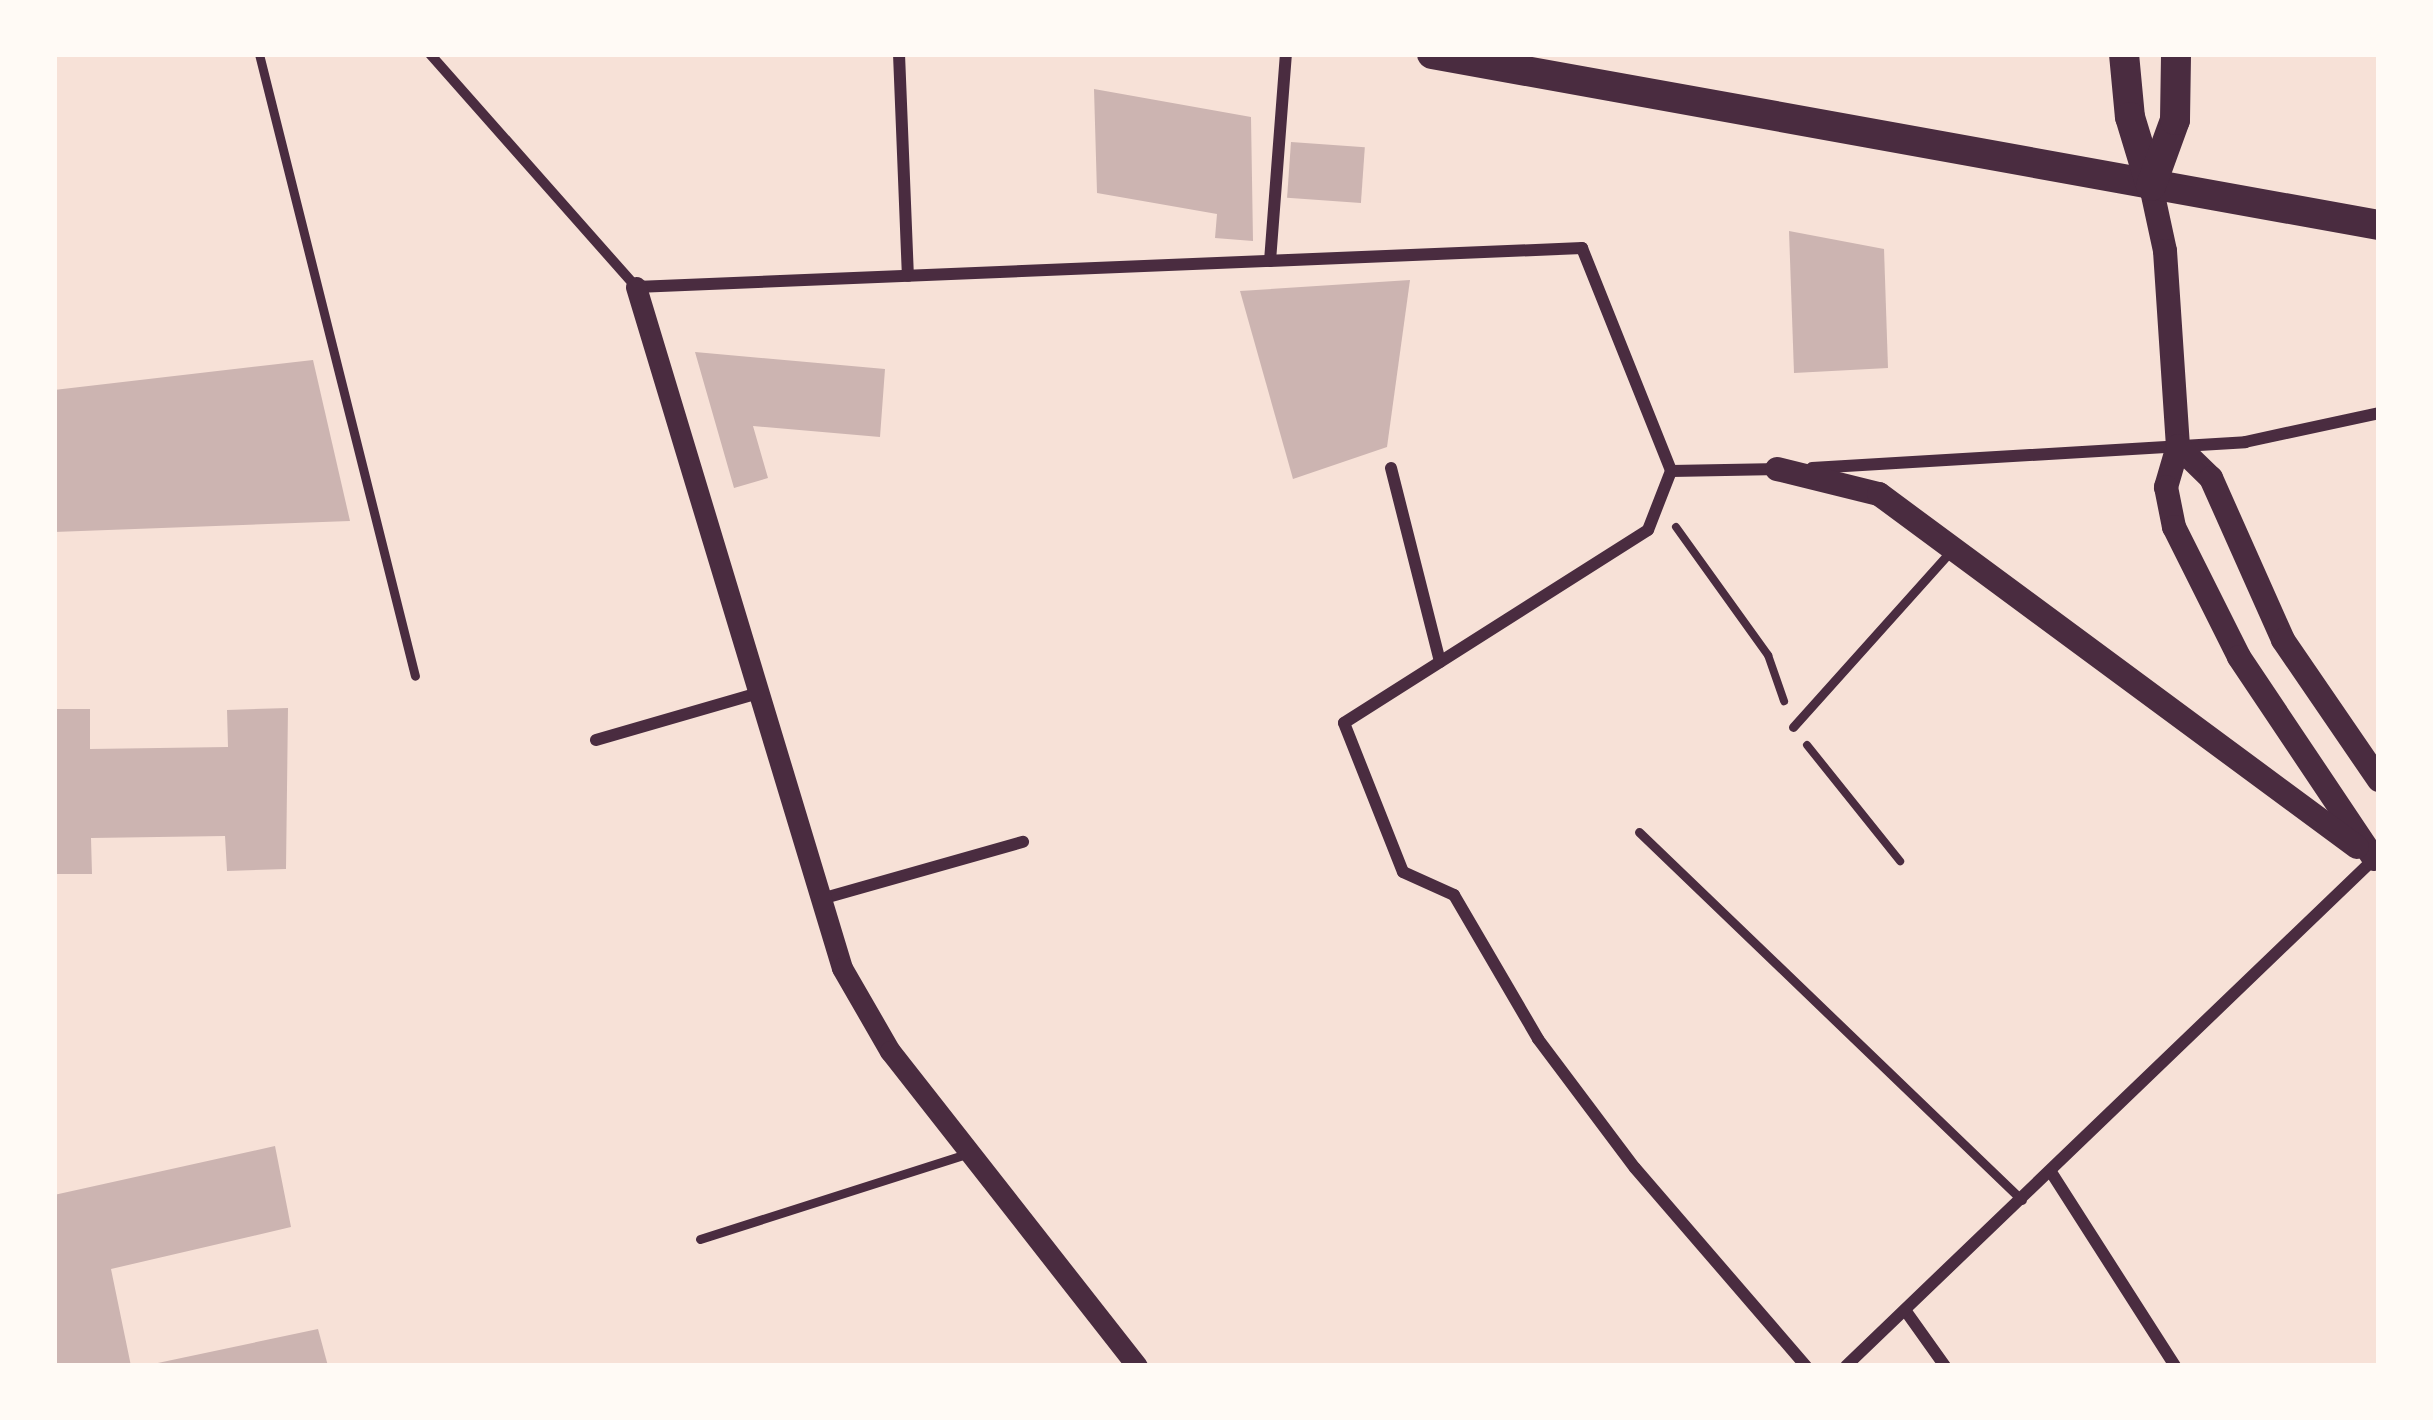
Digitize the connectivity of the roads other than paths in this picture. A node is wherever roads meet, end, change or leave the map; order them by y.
1 (259, 54) edge
2 (430, 54) edge
3 (899, 54) edge
4 (1286, 54) edge
5 (1432, 54) edge
6 (2124, 54) edge
7 (2176, 54) edge
8 (2151, 186) junction
9 (2379, 225) edge
10 (1270, 261) junction
11 (908, 276) junction
12 (636, 287) junction
13 (2379, 413) edge
14 (2178, 446) junction
15 (1391, 468) dead end
16 (1777, 470) junction
17 (1671, 471) junction
18 (1954, 548) junction
19 (1440, 662) junction
20 (415, 676) dead end
21 (758, 692) junction
22 (1793, 728) road end
23 (596, 740) dead end
24 (2379, 780) edge
25 (1639, 832) dead end
26 (1023, 842) dead end
27 (2376, 862) edge
28 (821, 898) junction
29 (970, 1153) junction
30 (2051, 1172) junction
31 (2022, 1201) junction
32 (700, 1239) dead end
33 (1905, 1310) junction
34 (1137, 1366) edge
35 (1806, 1366) edge
36 (1846, 1366) edge
37 (1945, 1366) edge
38 (2175, 1366) edge

1 - 20 lane
2 - 12 street
3 - 11 street
4 - 10 street
5 - 8 main road
6 - 8 main road
7 - 8 main road
8 - 9 main road
8 - 14 main road
10 - 11 street
10 - 17 street
11 - 12 street
12 - 21 street
13 - 14 street
14 - 16 street
14 - 24 main road
14 - 27 main road
15 - 19 street
16 - 17 street
16 - 18 main road
17 - 19 street
18 - 22 lane
18 - 27 main road
19 - 35 street
21 - 23 street
21 - 28 street
25 - 31 lane
26 - 28 street
27 - 30 street
28 - 29 street
29 - 32 lane
29 - 34 street
30 - 31 street
30 - 38 street
31 - 33 street
33 - 36 street
33 - 37 street

